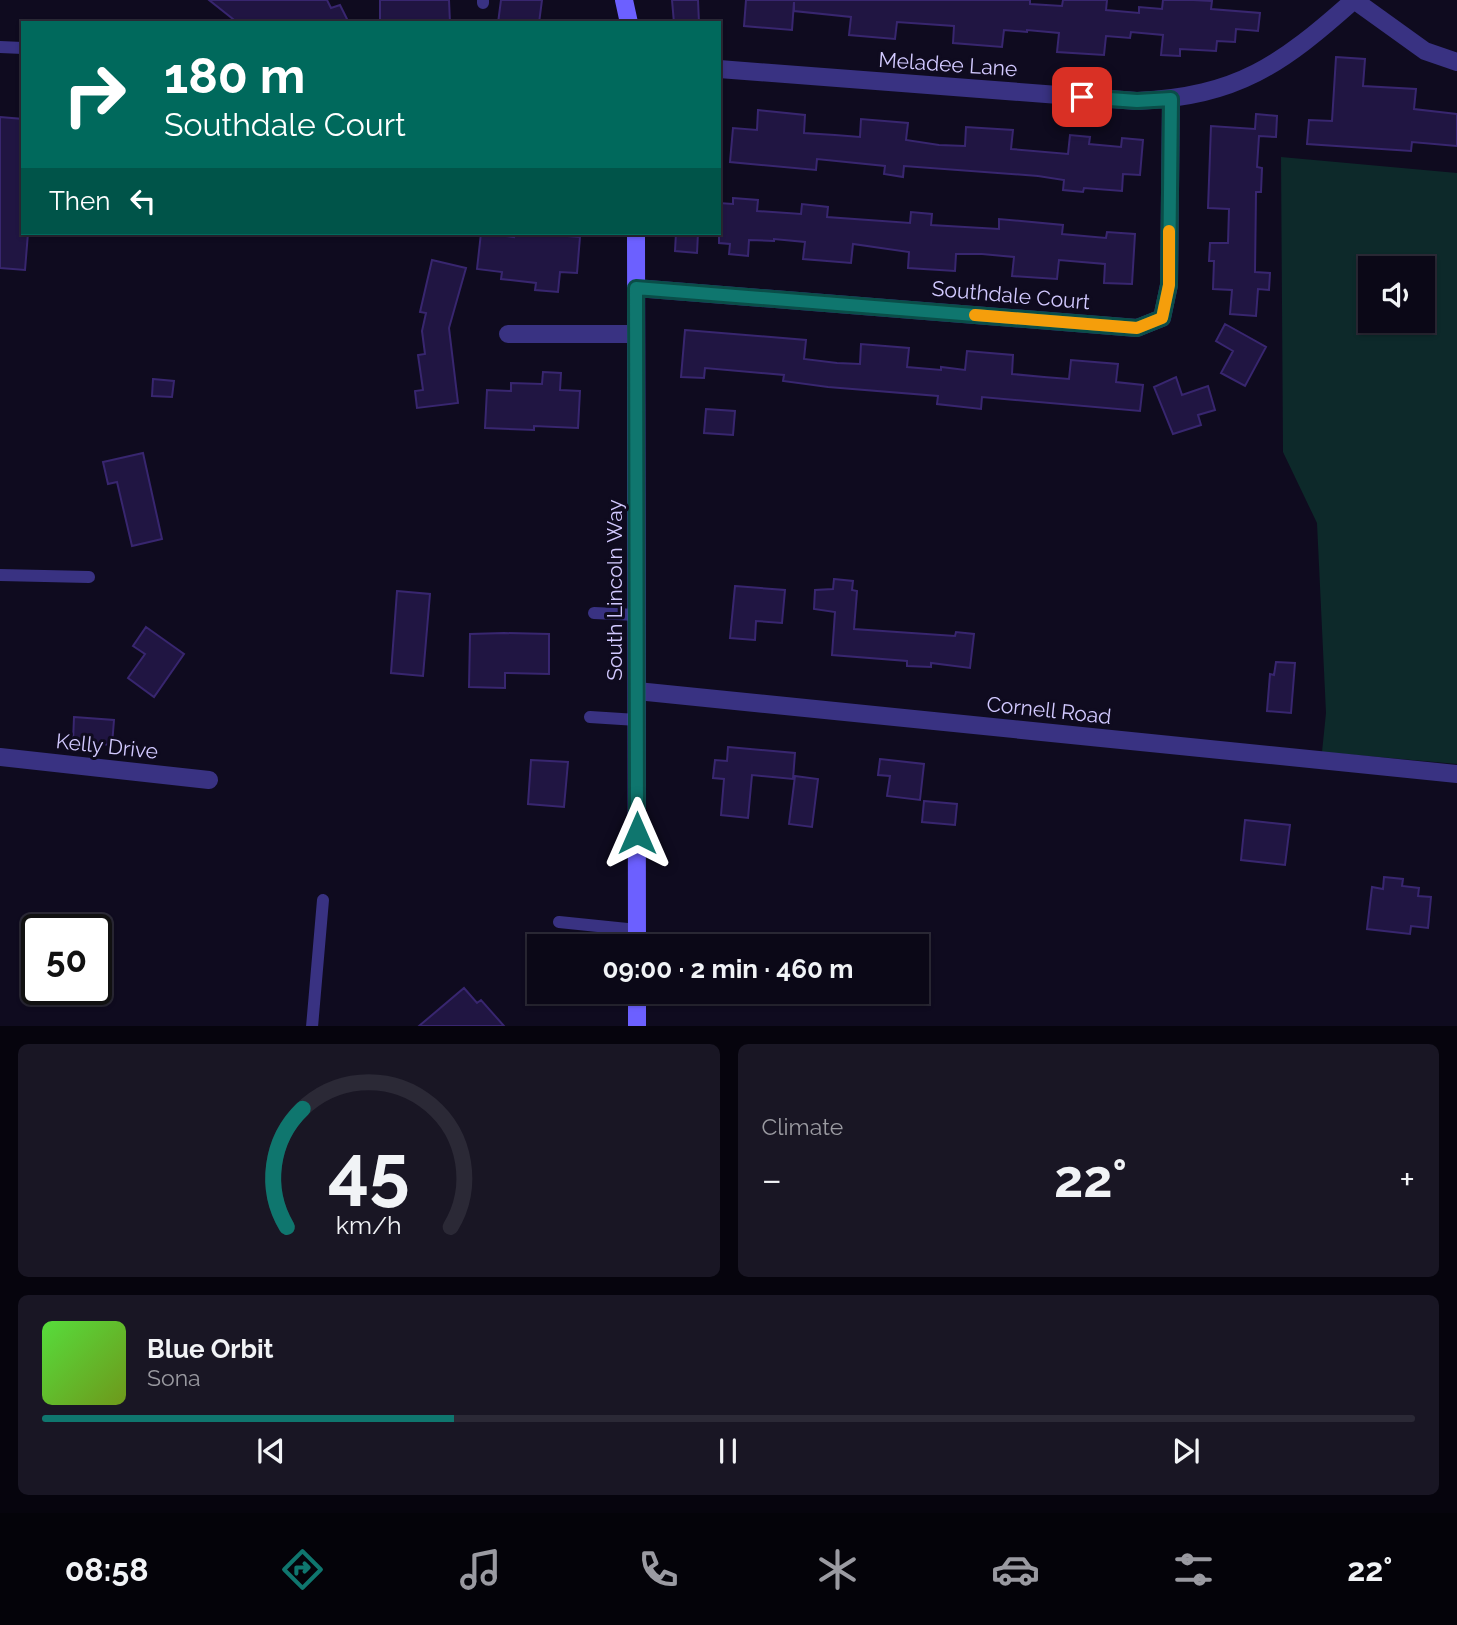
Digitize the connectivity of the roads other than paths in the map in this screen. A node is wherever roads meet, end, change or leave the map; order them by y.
1 (624, 0) edge
2 (1354, 0) edge
3 (629, 21) edge
4 (0, 47) edge
5 (21, 47) edge
6 (1457, 62) edge
7 (721, 69) edge
8 (1171, 99) junction
9 (636, 235) edge
10 (636, 288) junction
11 (508, 334) dead end
12 (636, 334) junction
13 (0, 575) edge
14 (89, 577) dead end
15 (594, 613) dead end
16 (637, 615) junction
17 (637, 691) junction
18 (590, 717) dead end
19 (637, 720) junction
20 (0, 757) edge
21 (1457, 774) edge
22 (209, 780) dead end
23 (323, 900) dead end
24 (558, 922) dead end
25 (617, 934) edge
26 (637, 934) edge
27 (637, 1004) edge
28 (312, 1026) edge
29 (637, 1026) edge

1 - 3 main road
2 - 6 street
2 - 8 street, Meladee Lane
4 - 5 lane
7 - 8 street, Meladee Lane
8 - 10 street, Southdale Court
9 - 10 main road, South Lincoln Way
10 - 12 main road, South Lincoln Way
11 - 12 street
12 - 16 main road, South Lincoln Way
13 - 14 lane
15 - 16 lane
16 - 17 main road, South Lincoln Way
17 - 19 main road, South Lincoln Way
17 - 21 street, Cornell Road
18 - 19 lane
19 - 26 main road, South Lincoln Way
20 - 22 street, Kelly Drive
23 - 28 lane
24 - 25 lane
27 - 29 main road

